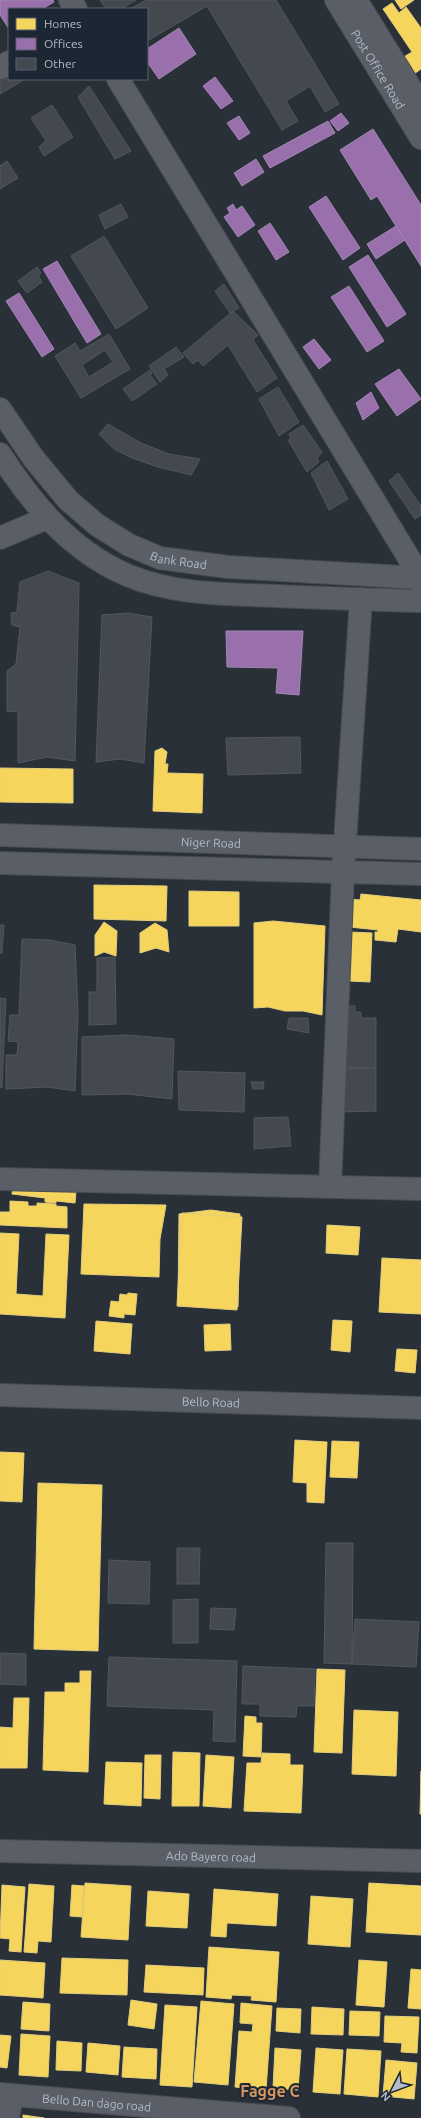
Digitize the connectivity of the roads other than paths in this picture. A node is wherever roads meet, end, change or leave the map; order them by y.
1 (336, 0) edge
2 (356, 0) edge
3 (119, 80) edge
4 (421, 105) edge
5 (421, 138) edge
6 (0, 409) edge
7 (0, 454) edge
8 (47, 518) junction
9 (0, 538) edge
10 (421, 578) edge
11 (421, 584) edge
12 (361, 599) junction
13 (421, 601) edge
14 (0, 836) edge
15 (346, 848) junction
16 (421, 849) edge
17 (0, 863) edge
18 (343, 872) junction
19 (421, 874) edge
20 (0, 1178) edge
21 (330, 1187) junction
22 (421, 1189) edge
23 (0, 1395) edge
24 (421, 1408) edge
25 (0, 1851) edge
26 (421, 1861) edge
27 (6, 2095) edge
28 (8, 2118) edge
29 (289, 2118) edge

1 - 5 street, Post Office Road
2 - 4 street, Post Office Road
3 - 10 street
6 - 10 street, Bank Road
7 - 8 street
8 - 9 street
8 - 12 street
10 - 11 street
12 - 13 street
12 - 15 street
14 - 15 street, Niger Road
15 - 16 street, Niger Road
15 - 18 street
17 - 18 street
18 - 19 street
18 - 21 street
20 - 21 street
21 - 22 street
23 - 24 street, Bello Road
25 - 26 street, Ado Bayero road
27 - 28 street
27 - 29 street, Bello Dan dago road

